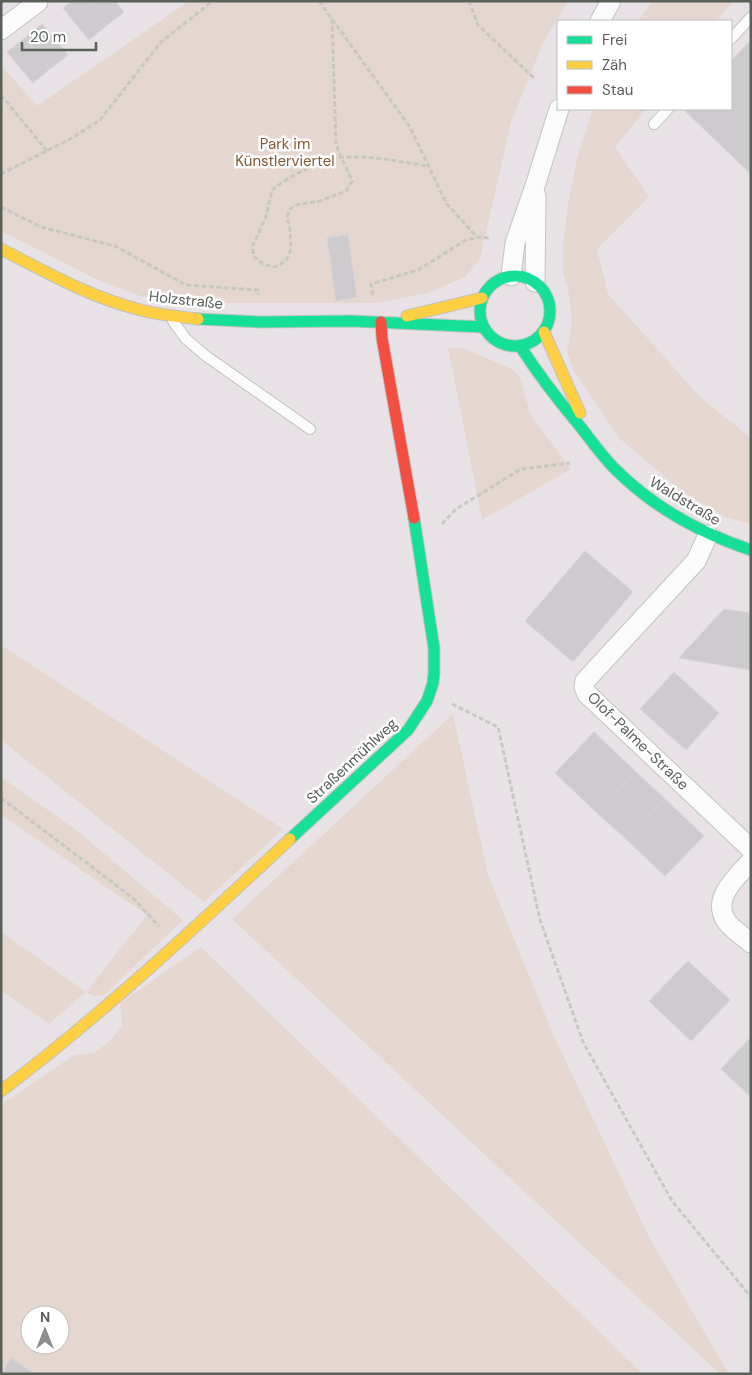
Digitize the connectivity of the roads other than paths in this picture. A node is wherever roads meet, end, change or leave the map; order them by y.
1 (611, 1) edge
2 (39, 2) edge
3 (751, 17) edge
4 (601, 20) edge
5 (1, 30) edge
6 (732, 38) edge
7 (559, 110) edge
8 (667, 110) edge
9 (654, 124) dead end
10 (535, 186) junction
11 (1, 249) edge
12 (511, 276) junction
13 (535, 282) junction
14 (482, 298) junction
15 (169, 316) junction
16 (381, 322) junction
17 (483, 327) junction
18 (544, 332) junction
19 (520, 346) junction
20 (310, 429) dead end
21 (593, 441) junction
22 (708, 535) junction
23 (751, 550) edge
24 (751, 849) edge
25 (751, 861) edge
26 (751, 943) edge
27 (1, 1091) edge

1 - 4 street
2 - 5 street
3 - 6 lane
7 - 10 street
8 - 9 lane
10 - 12 street
10 - 13 street
11 - 15 street, Holzstraße
12 - 13 street
12 - 14 street
13 - 18 street
14 - 16 street, Holzstraße
14 - 17 street
15 - 16 street, Holzstraße
15 - 20 lane
16 - 17 street, Holzstraße
16 - 27 street, Straßenmühlweg
17 - 19 street
18 - 19 street
18 - 21 street, Waldstraße
19 - 21 street, Waldstraße
21 - 22 street, Waldstraße
22 - 23 street, Waldstraße
22 - 24 street, Olof-Palme-Straße
25 - 26 street

